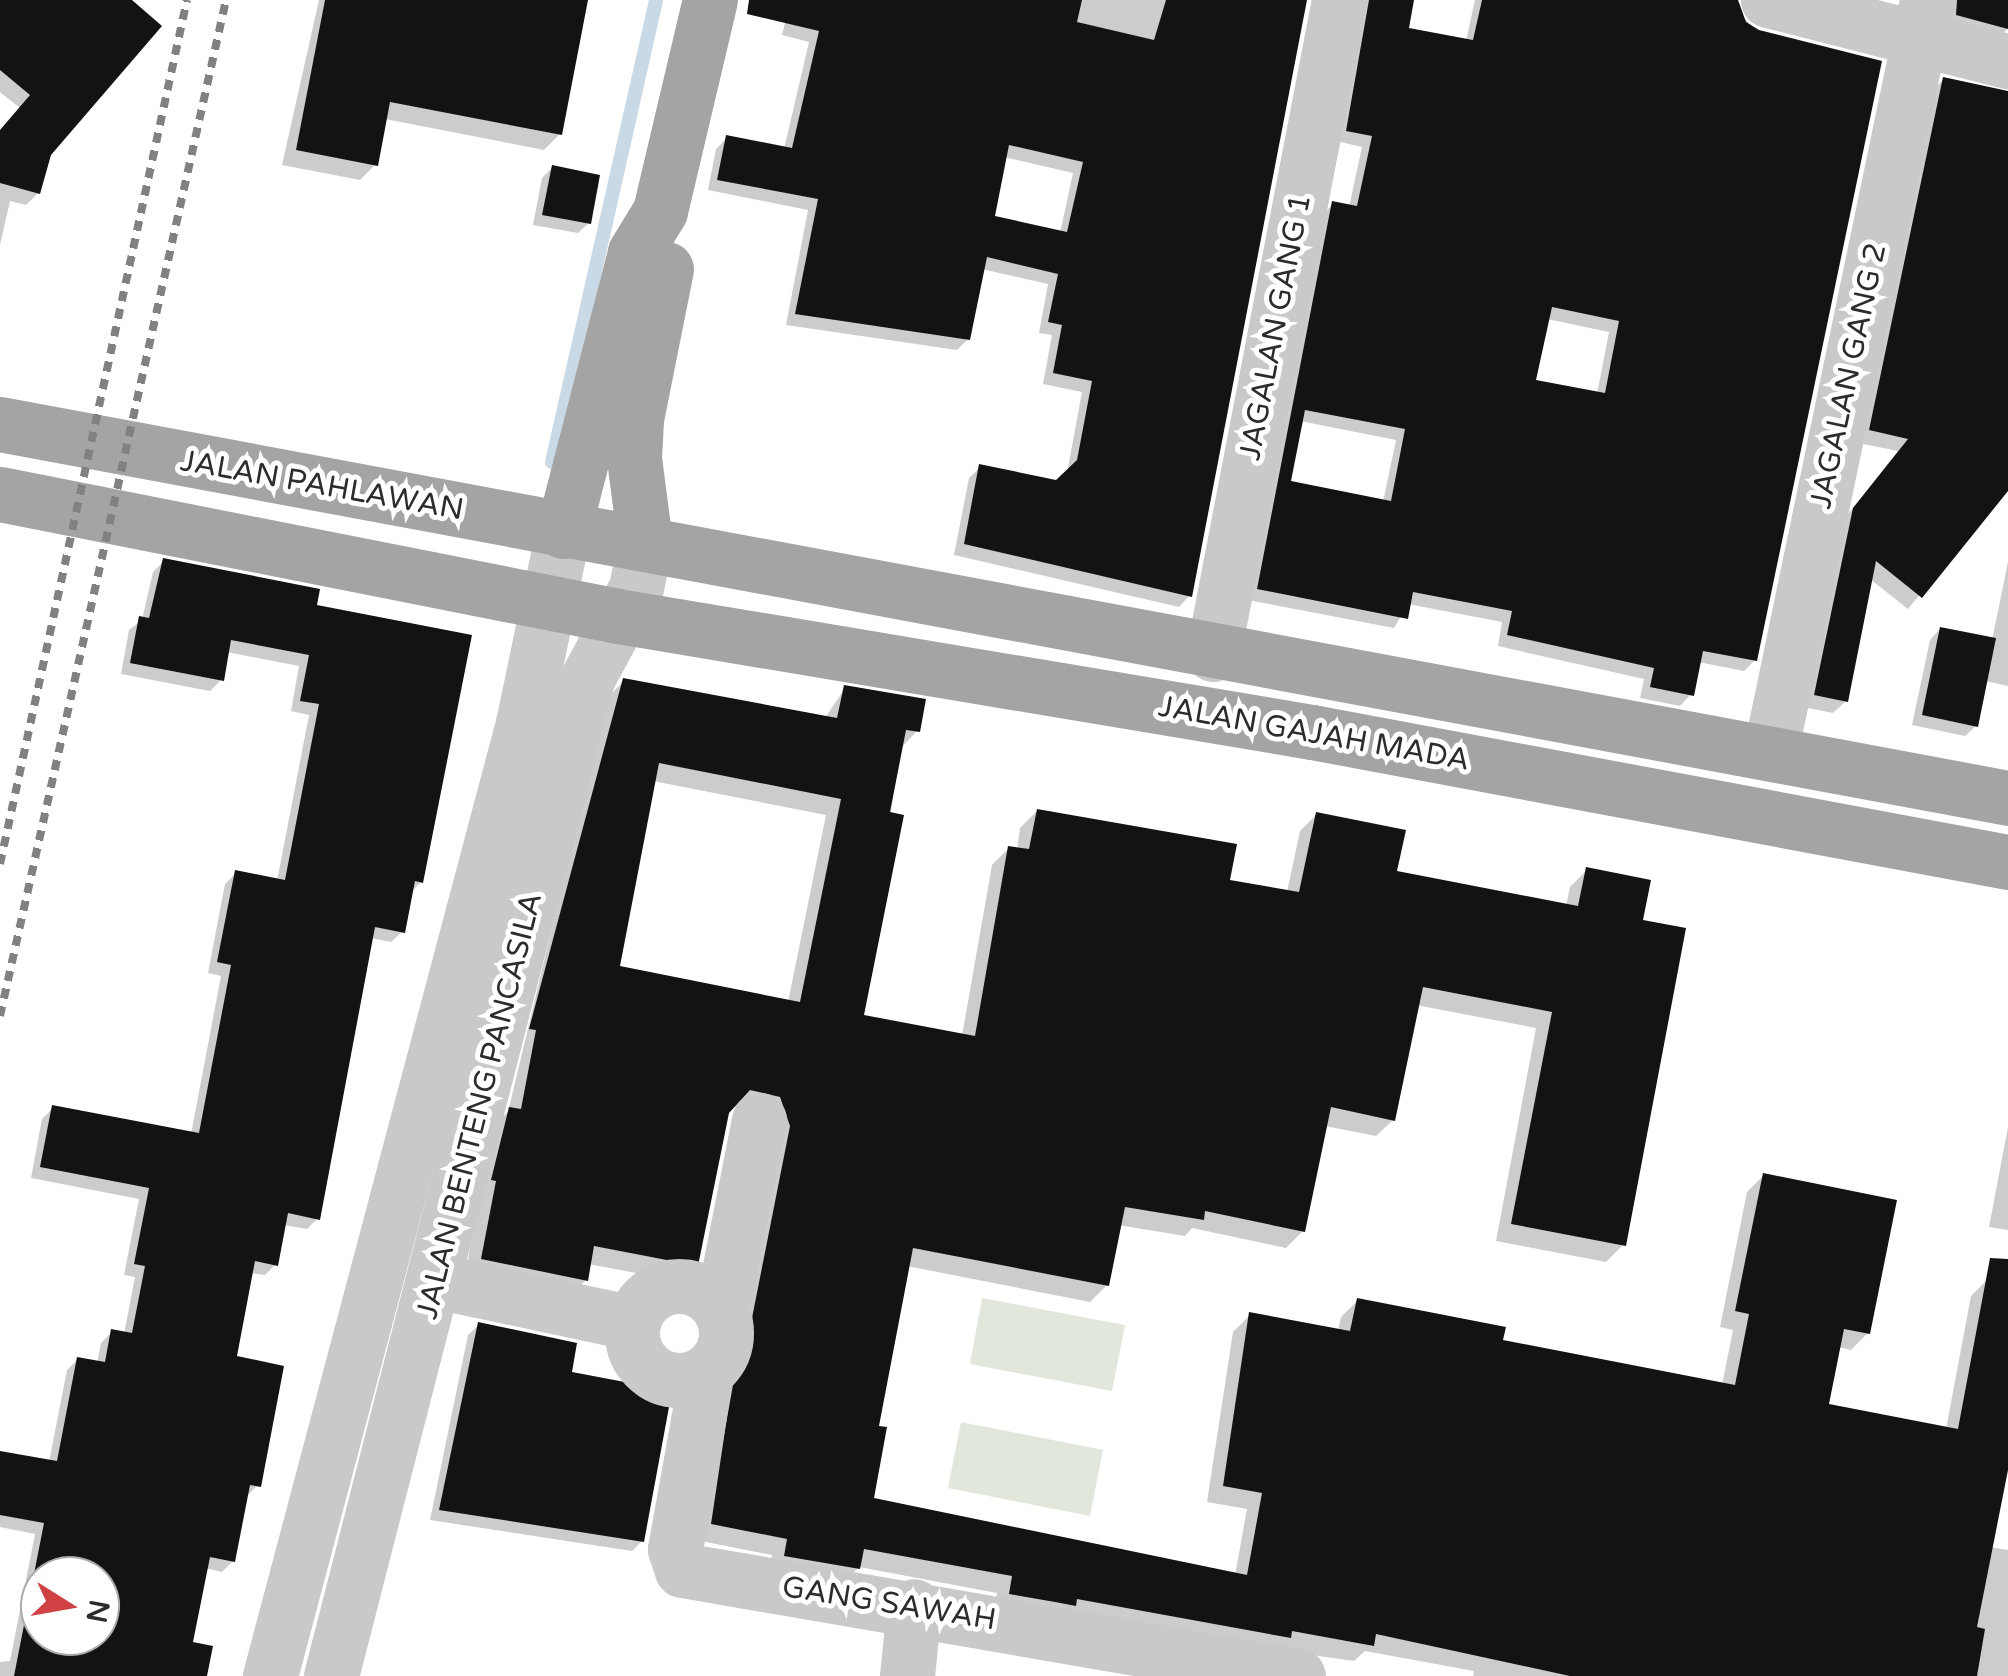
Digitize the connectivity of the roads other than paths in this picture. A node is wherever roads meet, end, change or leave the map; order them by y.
1 (710, 0) edge
2 (1339, 0) edge
3 (1768, 0) edge
4 (1923, 19) edge
5 (2008, 61) edge
6 (660, 212) junction
7 (14, 426) edge
8 (7, 496) edge
9 (563, 531) junction
10 (645, 543) junction
11 (546, 602) junction
12 (618, 616) junction
13 (1214, 654) junction
14 (1770, 753) junction
15 (2008, 798) edge
16 (2008, 862) edge
17 (758, 1120) dead end
18 (436, 1281) junction
19 (720, 1312) junction
20 (633, 1323) junction
21 (707, 1370) junction
22 (328, 1460) junction
23 (386, 1472) junction
24 (914, 1606) junction
25 (270, 1676) edge
26 (331, 1676) edge
27 (907, 1676) edge
28 (1298, 1676) edge

1 - 6 main road
2 - 13 street, JAGALAN GANG 1
3 - 4 street
4 - 5 street
4 - 14 street, JAGALAN GANG 2
6 - 9 main road
6 - 10 main road
7 - 8 main road
7 - 9 main road, JALAN PAHLAWAN
8 - 11 main road
9 - 10 main road, JALAN PAHLAWAN
9 - 11 street, JALAN BENTENG PANCASILA
10 - 12 street, JALAN BENTENG PANCASILA
10 - 13 main road, JALAN GAJAH MADA
11 - 12 main road
11 - 22 street, JALAN BENTENG PANCASILA
12 - 16 main road, JALAN GAJAH MADA
12 - 18 street, JALAN BENTENG PANCASILA
13 - 14 main road, JALAN GAJAH MADA
14 - 15 main road, JALAN GAJAH MADA
17 - 19 street
18 - 20 street
18 - 23 street, JALAN BENTENG PANCASILA
19 - 20 street
19 - 21 street
20 - 21 street
21 - 24 street, GANG SAWAH
22 - 23 street
22 - 25 street, JALAN BENTENG PANCASILA
23 - 26 street, JALAN BENTENG PANCASILA
24 - 27 street
24 - 28 street, GANG SAWAH

